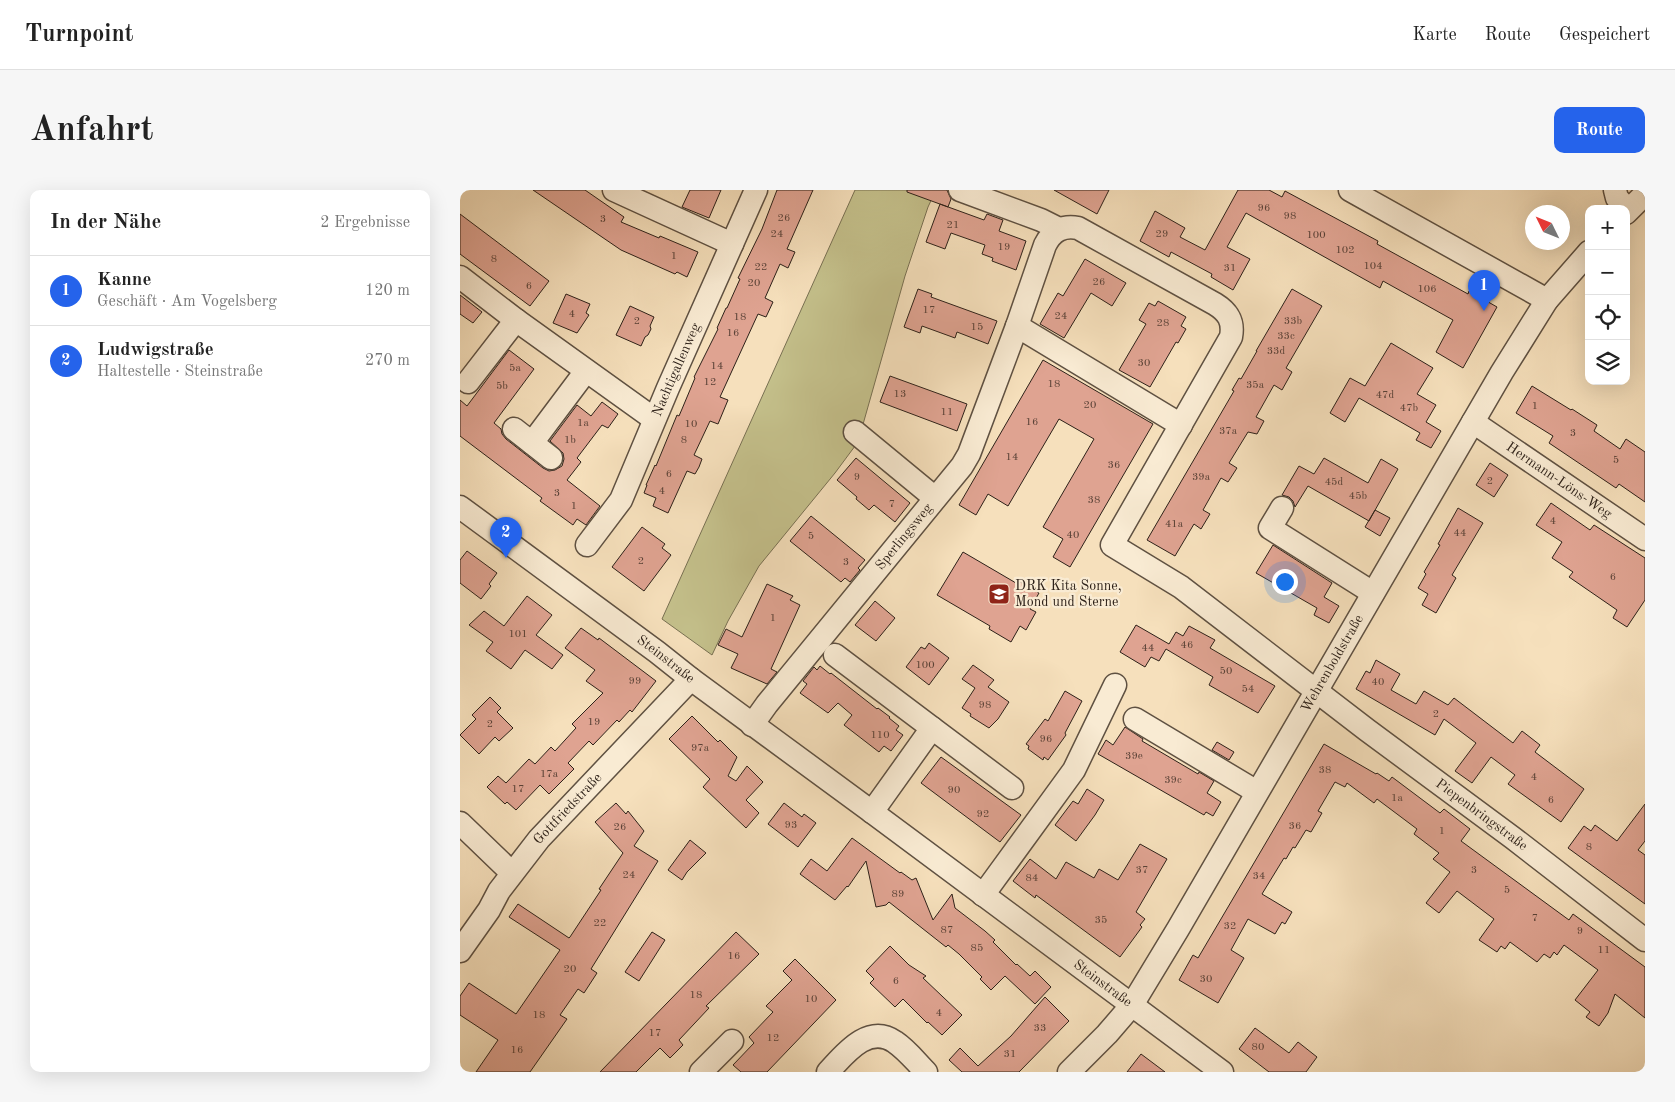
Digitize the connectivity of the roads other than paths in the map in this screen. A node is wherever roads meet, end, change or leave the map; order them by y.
1 (614, 190) edge
2 (756, 190) edge
3 (960, 190) edge
4 (1350, 190) edge
5 (1614, 190) edge
6 (1645, 194) edge
7 (1622, 205) edge
8 (1630, 208) edge
9 (1059, 229) junction
10 (732, 244) junction
11 (1585, 257) edge
12 (460, 277) edge
13 (1547, 300) junction
14 (516, 320) junction
15 (1017, 326) junction
16 (586, 371) junction
17 (468, 382) dead end
18 (654, 419) junction
19 (1473, 422) junction
20 (1180, 424) junction
21 (514, 429) dead end
22 (855, 432) dead end
23 (532, 443) junction
24 (552, 458) dead end
25 (935, 498) junction
26 (460, 507) edge
27 (1282, 508) dead end
28 (1645, 539) edge
29 (587, 545) dead end
30 (1373, 593) junction
31 (835, 655) dead end
32 (691, 679) junction
33 (1115, 685) dead end
34 (1316, 691) junction
35 (1135, 719) dead end
36 (752, 724) junction
37 (932, 728) junction
38 (1012, 788) dead end
39 (1257, 792) junction
40 (872, 812) junction
41 (460, 823) edge
42 (512, 872) junction
43 (983, 895) junction
44 (1645, 940) edge
45 (460, 951) edge
46 (1132, 1005) junction
47 (732, 1041) dead end
48 (702, 1072) edge
49 (828, 1072) edge
50 (926, 1072) edge
51 (1069, 1072) edge
52 (1222, 1072) edge

1 - 10 street
2 - 10 street, Nachtigallenweg
3 - 9 street
4 - 13 street
5 - 7 street
6 - 8 street
9 - 15 street, Sperlingsweg
9 - 20 street
10 - 18 street, Nachtigallenweg
11 - 13 street, Wehrenboldstraße
12 - 14 street
13 - 19 street, Wehrenboldstraße
14 - 16 street
14 - 17 street
15 - 20 street
15 - 25 street, Sperlingsweg
16 - 18 street
16 - 23 street
18 - 29 street, Nachtigallenweg
19 - 28 street, Hermann-Löns-Weg
19 - 30 street, Wehrenboldstraße
20 - 34 street
21 - 23 street
22 - 25 street
23 - 24 street
25 - 36 street, Sperlingsweg
26 - 32 street, Steinstraße
27 - 30 street
30 - 34 street, Wehrenboldstraße
31 - 37 street
32 - 36 street, Steinstraße
32 - 42 street, Gottfriedstraße
33 - 43 street
34 - 39 street, Wehrenboldstraße
34 - 44 street, Piepenbringstraße
35 - 39 street
36 - 40 street, Steinstraße
37 - 38 street
37 - 40 street
39 - 46 street, Wehrenboldstraße
40 - 43 street, Steinstraße
41 - 42 street
42 - 45 street, Gottfriedstraße
43 - 46 street, Steinstraße
46 - 51 street, Wehrenboldstraße
46 - 52 street, Steinstraße
47 - 48 street
49 - 50 street

